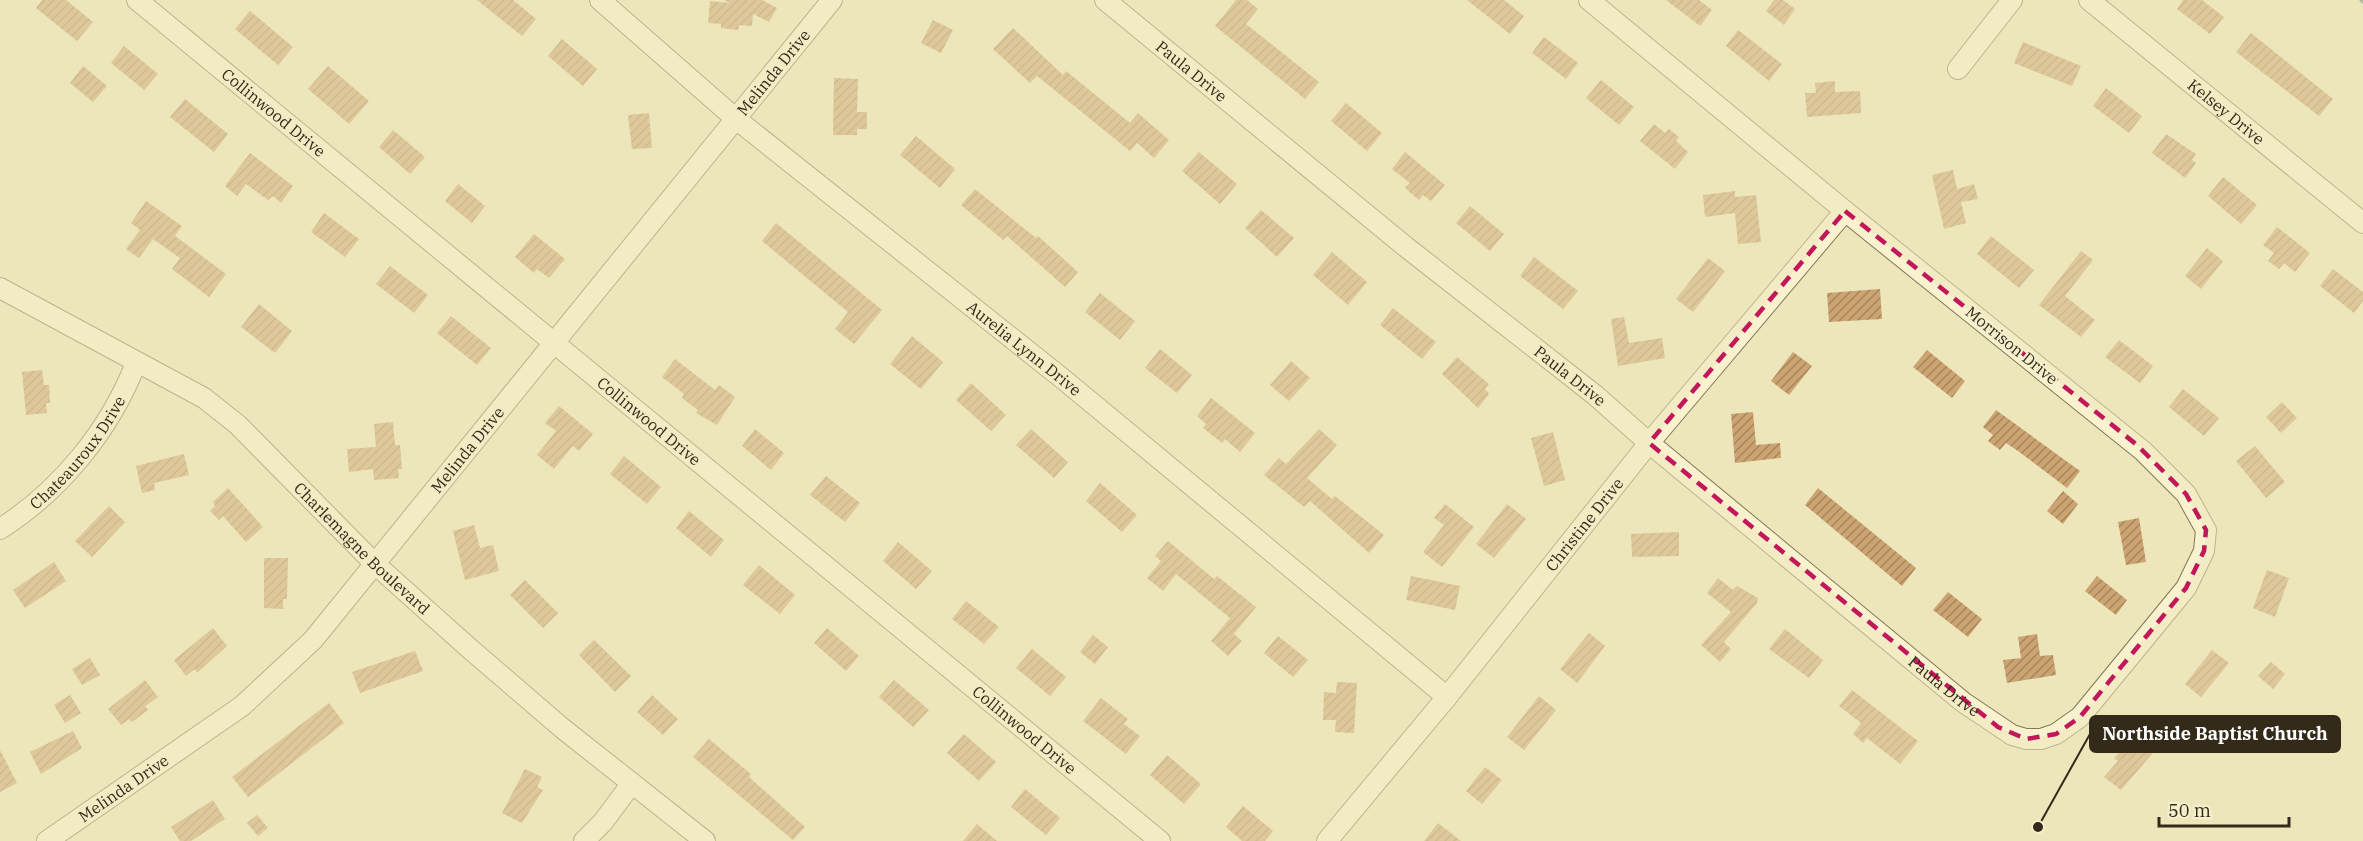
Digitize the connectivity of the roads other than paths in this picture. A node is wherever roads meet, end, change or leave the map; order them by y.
1 (137, 0) edge
2 (600, 0) edge
3 (832, 0) edge
4 (1105, 0) edge
5 (1589, 0) edge
6 (2012, 0) edge
7 (2089, 0) edge
8 (1958, 69) dead end
9 (736, 119) junction
10 (1845, 211) junction
11 (2363, 224) edge
12 (0, 288) edge
13 (555, 344) junction
14 (136, 363) junction
15 (1649, 443) junction
16 (0, 529) edge
17 (375, 564) junction
18 (1447, 697) junction
19 (2041, 739) joint
20 (632, 783) junction
21 (47, 841) edge
22 (584, 841) edge
23 (705, 841) edge
24 (1160, 841) edge
25 (1327, 841) edge

1 - 13 street, Collinwood Drive
2 - 9 street, Aurelia Lynn Drive
3 - 9 street, Melinda Drive
4 - 15 street, Paula Drive
5 - 10 street, Morrison Drive
6 - 8 street
7 - 11 street, Kelsey Drive
9 - 13 street, Melinda Drive
9 - 18 street, Aurelia Lynn Drive
10 - 15 street, Christine Drive
10 - 19 street, Morrison Drive
12 - 14 street, Charlemagne Boulevard
13 - 17 street, Melinda Drive
13 - 24 street, Collinwood Drive
14 - 16 street, Chateauroux Drive
14 - 17 street, Charlemagne Boulevard
15 - 18 street, Christine Drive
15 - 19 street, Paula Drive
17 - 20 street, Charlemagne Boulevard
17 - 21 street, Melinda Drive
18 - 25 street, Christine Drive
20 - 22 street
20 - 23 street, Charlemagne Boulevard

